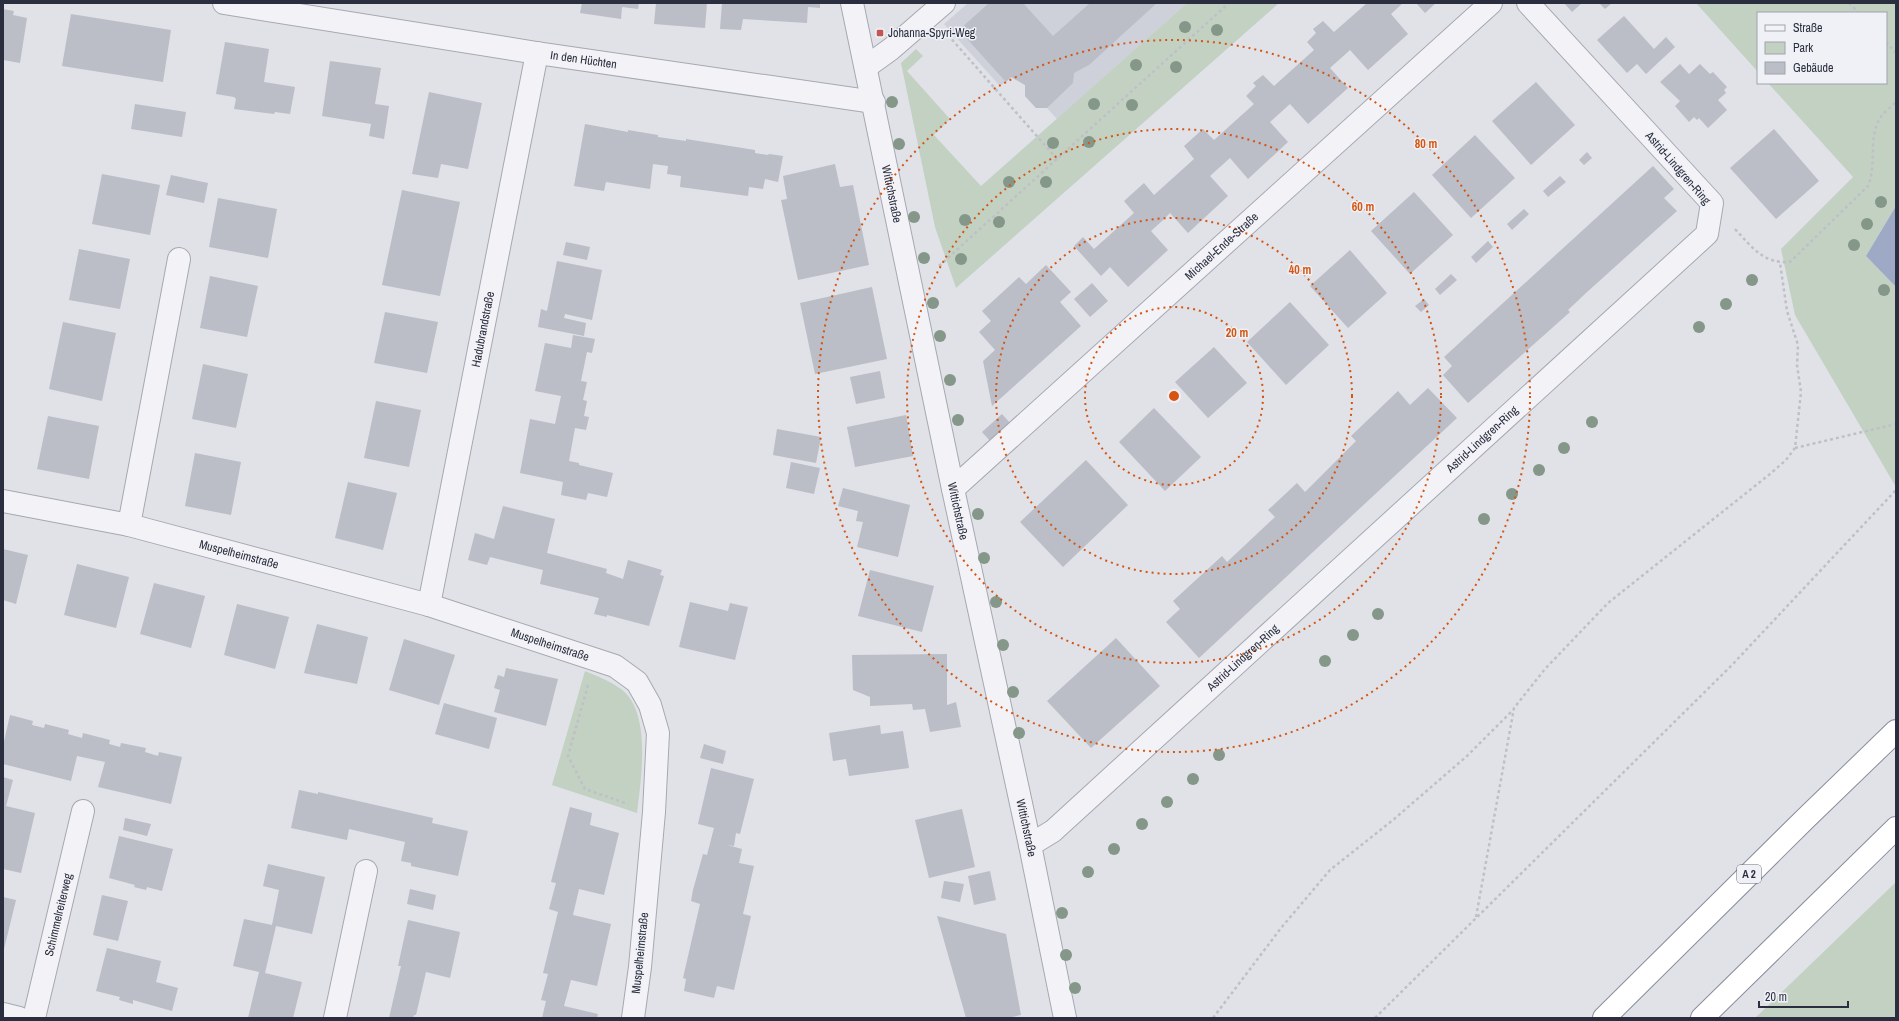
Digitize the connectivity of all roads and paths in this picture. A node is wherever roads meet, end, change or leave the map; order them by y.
1 (224, 3) edge
2 (852, 3) edge
3 (1229, 3) edge
4 (1491, 3) edge
5 (1528, 3) edge
6 (1849, 3) edge
7 (294, 8) edge
8 (937, 9) edge
9 (1857, 12) edge
10 (1887, 43) edge
11 (537, 53) junction
12 (1896, 53) edge
13 (866, 68) junction
14 (874, 102) junction
15 (1896, 102) edge
16 (1058, 159) junction
17 (1707, 234) junction
18 (179, 259) dead end
19 (1780, 263) junction
20 (939, 266) dead end
21 (1896, 424) edge
22 (1796, 448) junction
23 (953, 489) junction
24 (1896, 490) edge
25 (3, 501) edge
26 (129, 525) junction
27 (429, 605) junction
28 (596, 659) junction
29 (1514, 708) junction
30 (1896, 731) edge
31 (83, 811) dead end
32 (654, 812) junction
33 (1896, 828) edge
34 (1030, 845) junction
35 (366, 871) dead end
36 (1476, 917) junction
37 (3, 1014) edge
38 (19, 1018) edge
39 (34, 1018) edge
40 (335, 1018) edge
41 (633, 1018) edge
42 (1065, 1018) edge
43 (1213, 1018) edge
44 (1375, 1018) edge
45 (1604, 1018) edge
46 (1702, 1018) edge

1 - 7 street, In den Hüchten
2 - 13 street, Wittichstraße
3 - 16 path
4 - 23 street, Michael-Ende-Straße
5 - 17 street, Astrid-Lindgren-Ring
6 - 9 path
7 - 11 street, In den Hüchten
8 - 13 street
8 - 16 path
10 - 12 path
11 - 14 street, In den Hüchten
11 - 27 street, Hadubrandstraße
13 - 14 street, Wittichstraße
14 - 23 street, Wittichstraße
15 - 19 path
16 - 20 path
17 - 19 path
17 - 34 street, Astrid-Lindgren-Ring
18 - 26 street
19 - 22 path
21 - 22 path
22 - 29 path
23 - 34 street, Wittichstraße
24 - 36 path
25 - 26 street, Muspelheimstraße
26 - 27 street, Muspelheimstraße
27 - 28 street, Muspelheimstraße
28 - 32 street, Muspelheimstraße
28 - 32 path
29 - 36 path
29 - 43 path
30 - 45 highway, A 2
31 - 39 street, Schimmelreiterweg
32 - 41 street, Muspelheimstraße
33 - 46 highway
34 - 42 street, Wittichstraße
35 - 40 street
36 - 44 path
37 - 38 street

